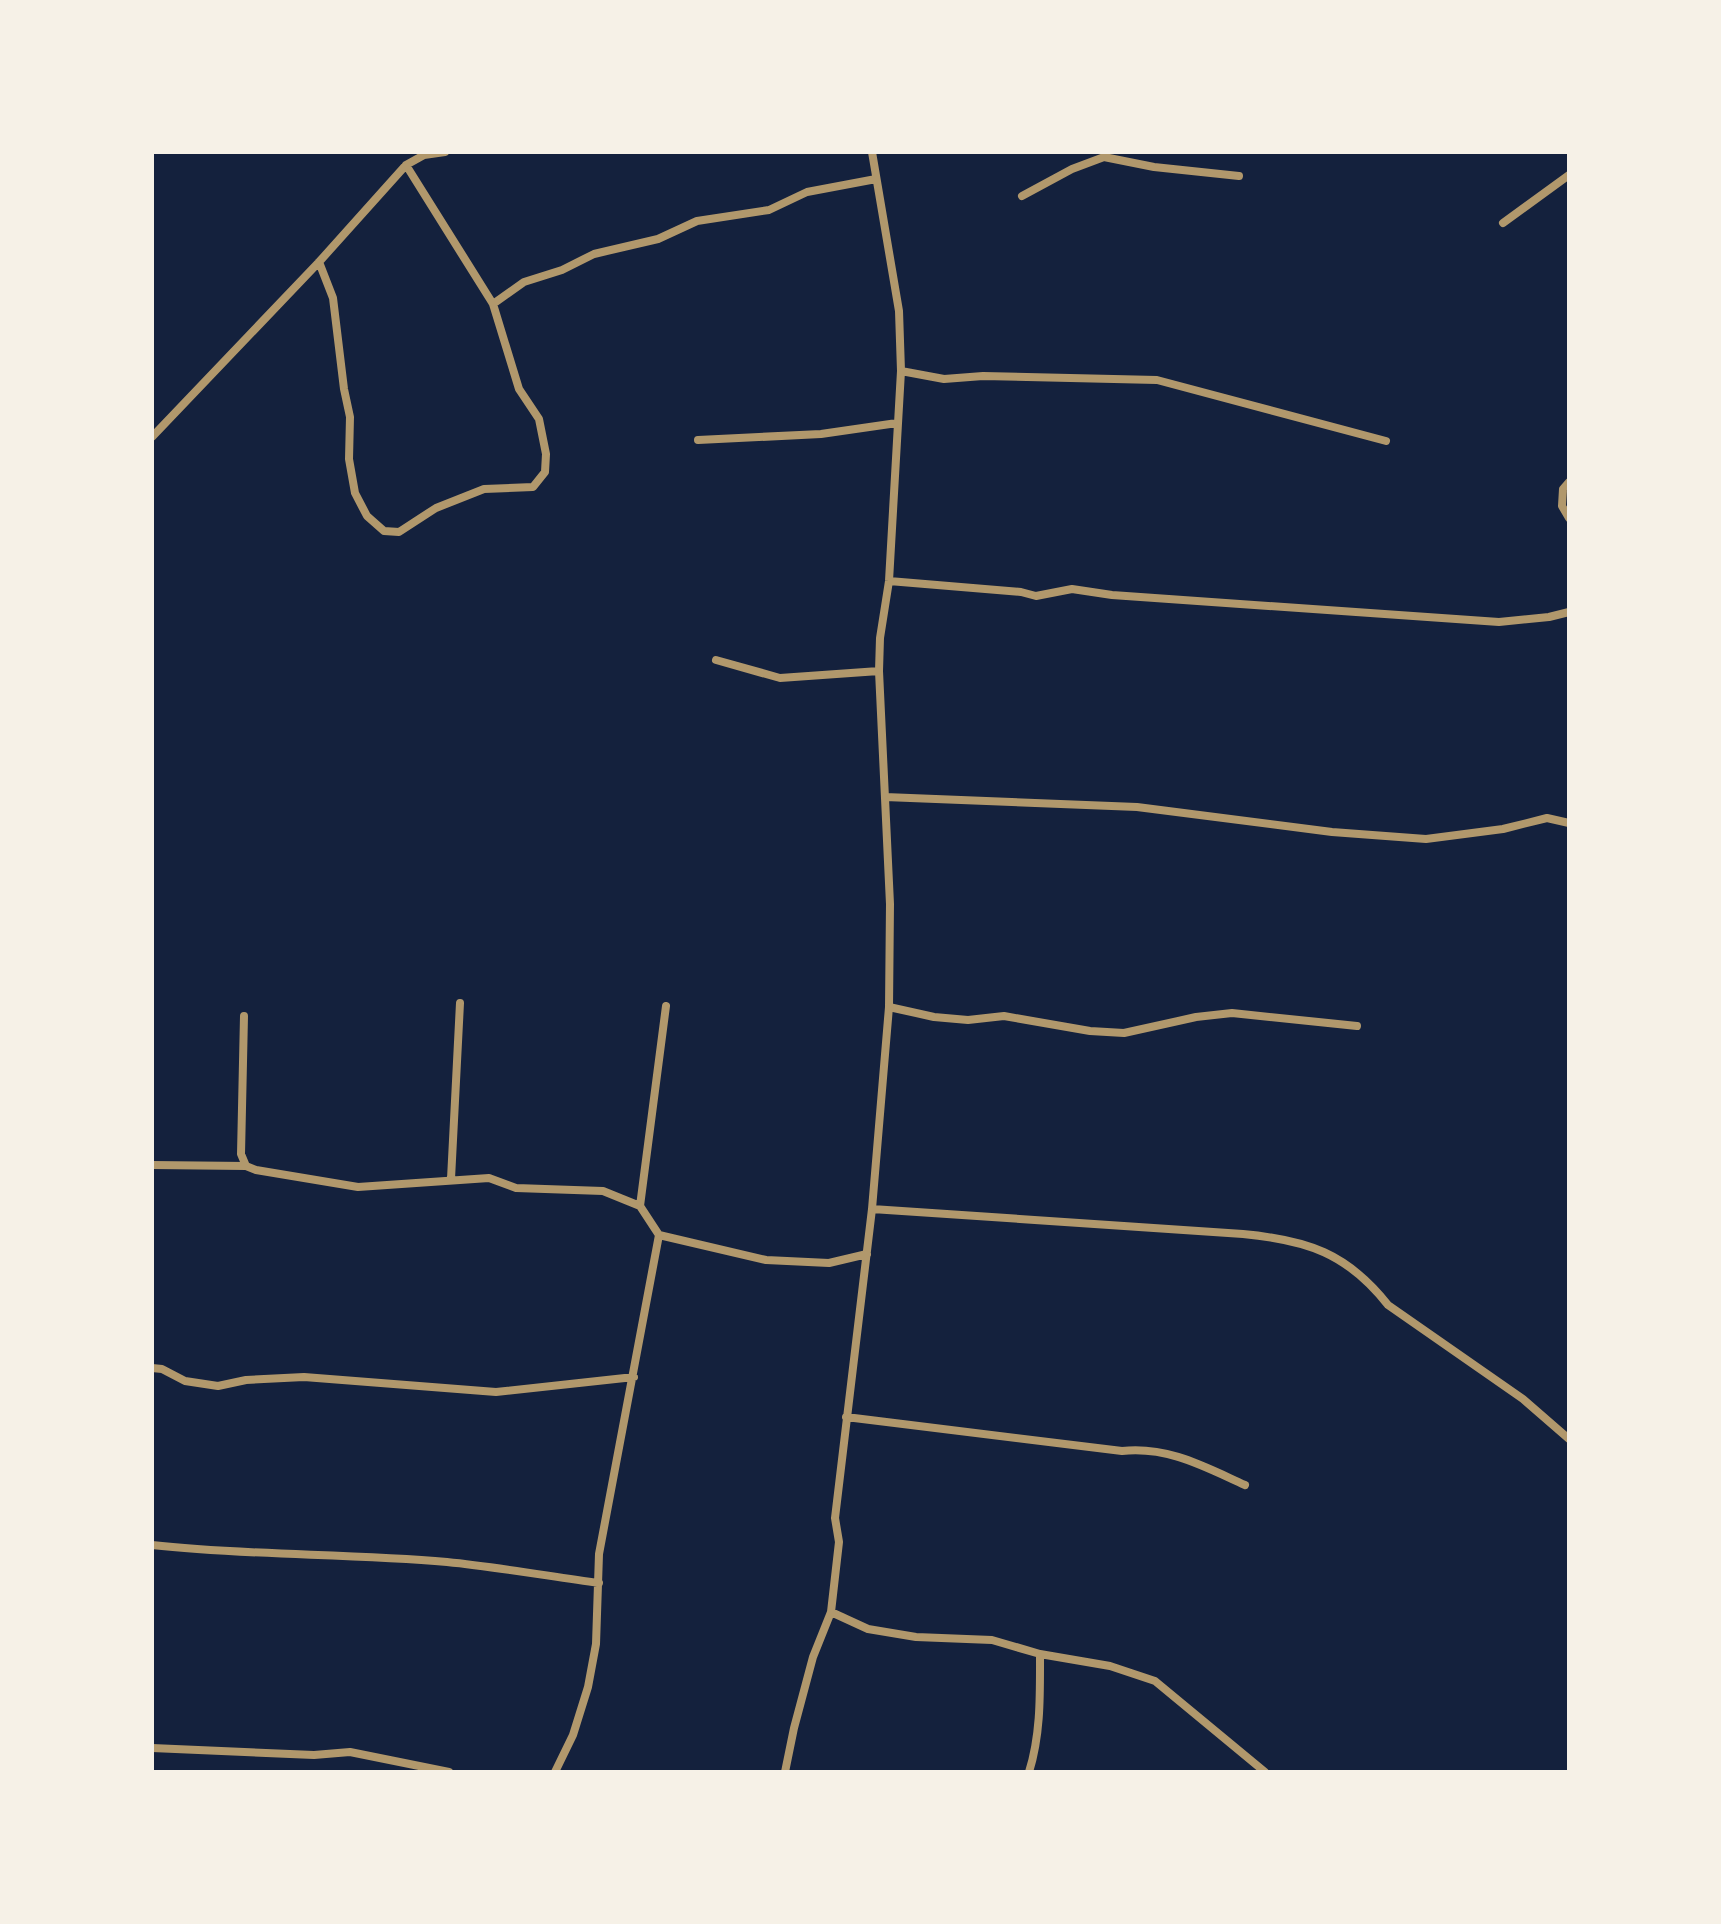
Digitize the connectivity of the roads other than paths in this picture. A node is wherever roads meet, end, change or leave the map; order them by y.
1 (445, 152) edge
2 (872, 152) edge
3 (1104, 155) edge
4 (406, 165) junction
5 (1569, 175) edge
6 (1239, 176) dead end
7 (876, 179) junction
8 (1022, 196) dead end
9 (1503, 223) dead end
10 (319, 262) junction
11 (493, 304) junction
12 (901, 371) junction
13 (897, 423) junction
14 (152, 437) edge
15 (698, 440) dead end
16 (1386, 441) dead end
17 (1569, 482) edge
18 (1569, 518) edge
19 (889, 581) junction
20 (1569, 612) edge
21 (716, 660) dead end
22 (879, 671) junction
23 (885, 797) junction
24 (1569, 823) edge
25 (460, 1003) dead end
26 (666, 1006) dead end
27 (889, 1007) junction
28 (244, 1016) dead end
29 (1357, 1026) dead end
30 (152, 1165) edge
31 (246, 1166) junction
32 (451, 1179) junction
33 (640, 1206) junction
34 (872, 1209) junction
35 (659, 1235) junction
36 (867, 1254) junction
37 (152, 1368) edge
38 (634, 1377) junction
39 (846, 1417) junction
40 (1569, 1439) edge
41 (1245, 1485) dead end
42 (152, 1545) edge
43 (599, 1583) junction
44 (831, 1612) junction
45 (1040, 1654) junction
46 (152, 1748) edge
47 (449, 1772) edge
48 (555, 1772) edge
49 (785, 1772) edge
50 (1029, 1772) edge
51 (1265, 1772) edge

1 - 4 street
2 - 7 street
3 - 6 street
3 - 8 street
4 - 10 street
4 - 11 street
5 - 9 street
7 - 11 street
7 - 12 street
10 - 11 street
10 - 14 street
12 - 13 street
12 - 16 street
13 - 15 street
13 - 19 street
17 - 18 street
19 - 20 street
19 - 22 street
21 - 22 street
22 - 23 street
23 - 24 street
23 - 27 street
25 - 32 street
26 - 33 street
27 - 29 street
27 - 34 street
28 - 31 street
30 - 31 street
31 - 32 street
32 - 33 street
33 - 35 street
34 - 36 street
34 - 40 street
35 - 36 street
35 - 38 street
36 - 39 street
37 - 38 street
38 - 43 street
39 - 41 street
39 - 44 street
42 - 43 street
43 - 48 street
44 - 45 street
44 - 49 street
45 - 50 street
45 - 51 street
46 - 47 street

